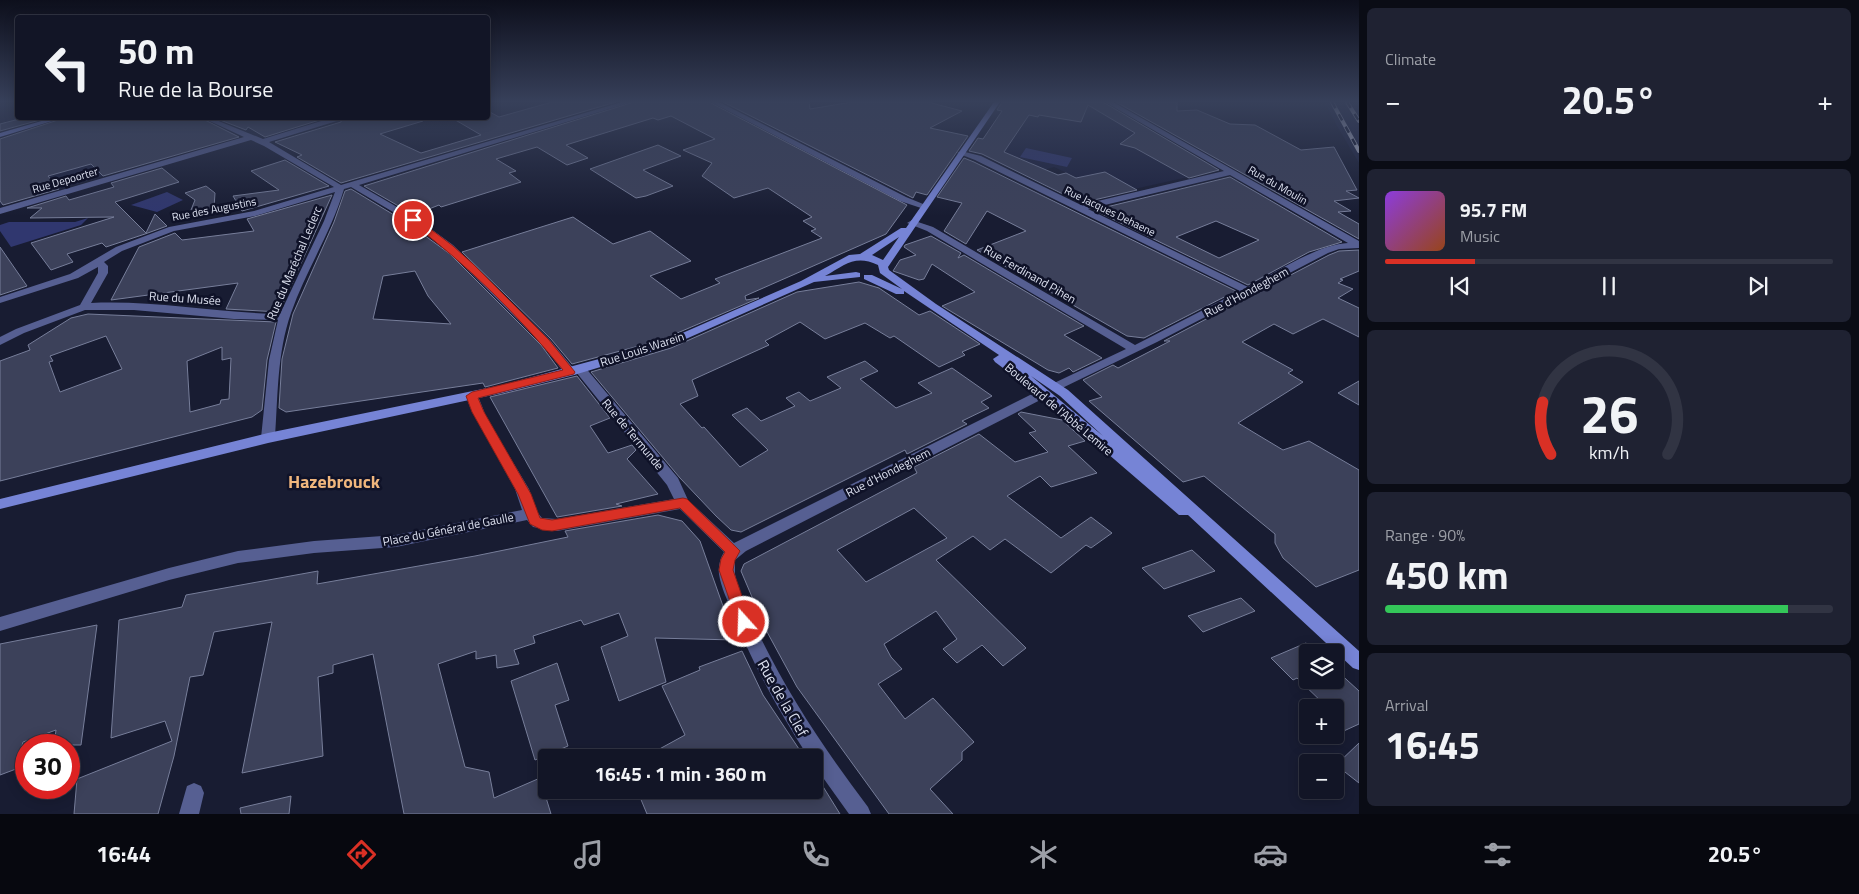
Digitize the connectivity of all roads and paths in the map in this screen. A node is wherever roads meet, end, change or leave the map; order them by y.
1 (242, 140) edge
2 (258, 140) edge
3 (268, 140) edge
4 (503, 140) edge
5 (788, 140) edge
6 (970, 140) edge
7 (1175, 140) edge
8 (262, 142) junction
9 (961, 153) junction
10 (1232, 172) junction
11 (353, 185) junction
12 (340, 188) junction
13 (924, 206) junction
14 (1080, 208) junction
15 (0, 210) edge
16 (910, 225) junction
17 (1359, 245) edge
18 (864, 256) junction
19 (845, 262) junction
20 (97, 263) junction
21 (884, 268) junction
22 (862, 276) junction
23 (804, 283) junction
24 (1248, 291) junction
25 (0, 300) edge
26 (84, 307) junction
27 (284, 316) junction
28 (0, 342) edge
29 (1134, 349) junction
30 (575, 370) junction
31 (1050, 390) junction
32 (472, 396) junction
33 (268, 438) junction
34 (683, 503) junction
35 (0, 504) edge
36 (530, 514) junction
37 (733, 551) junction
38 (0, 624) edge
39 (1359, 662) edge
40 (194, 792) dead end
41 (189, 814) edge
42 (861, 814) edge

1 - 15 street, Rue Depoorter
2 - 8 street
3 - 8 street
4 - 11 street, Rue des Augustins
5 - 13 street
6 - 9 main road
7 - 10 street, Rue du Moulin
8 - 12 street
9 - 13 main road
9 - 14 street, Rue Jacques Dehaene
10 - 14 street
10 - 17 street, Rue du Moulin
11 - 12 street, Rue des Augustins
11 - 30 street, Rue de Termunde
12 - 20 street, Rue des Augustins
12 - 27 street, Rue du Maréchal Leclerc
13 - 16 main road
14 - 24 street, Rue Jacques Dehaene
16 - 18 main road
16 - 21 main road
16 - 29 street, Rue Ferdinand Pihen
17 - 24 street, Rue d'Hondeghem
18 - 19 main road, Rue Louis Warein
18 - 21 main road, Boulevard de l'Abbé Lemire
19 - 22 main road
19 - 23 main road, Rue Louis Warein
20 - 25 street, Rue des Augustins
20 - 26 street
21 - 22 main road, Rue Louis Warein
21 - 31 main road, Boulevard de l'Abbé Lemire
22 - 23 main road, Rue Louis Warein
22 - 31 main road, Boulevard de l'Abbé Lemire
23 - 30 main road, Rue Louis Warein
24 - 29 street, Rue d'Hondeghem
26 - 27 street, Rue du Musée
26 - 28 street
27 - 33 street, Rue du Maréchal Leclerc
29 - 31 street, Rue d'Hondeghem
30 - 32 main road, Rue Louis Warein
30 - 34 street, Rue de Termunde
31 - 37 street, Rue d'Hondeghem
31 - 39 main road, Boulevard de l'Abbé Lemire
32 - 33 main road
32 - 36 street, Place du Général de Gaulle
33 - 35 main road
34 - 36 street
34 - 37 street
36 - 38 street, Place du Général de Gaulle
37 - 42 street, Rue de la Clef
40 - 41 street

